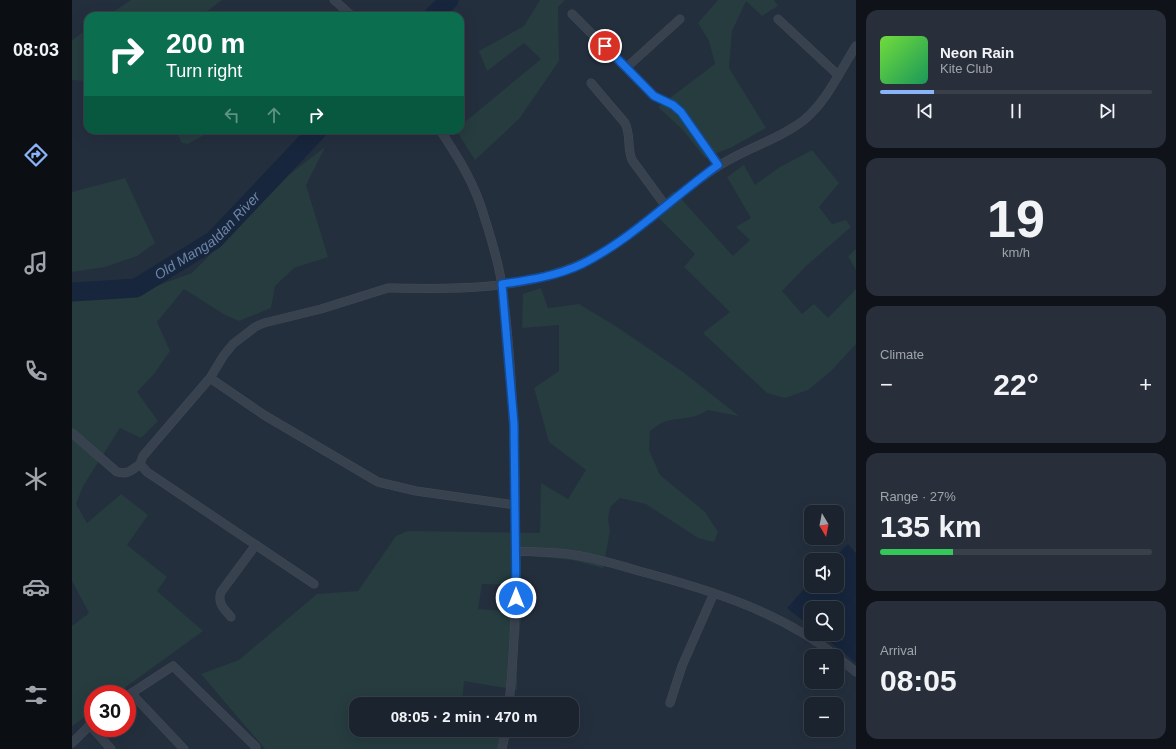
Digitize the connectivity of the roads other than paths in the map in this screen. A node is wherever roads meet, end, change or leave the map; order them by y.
1 (334, 0) edge
2 (348, 12) edge
3 (572, 14) dead end
4 (680, 19) dead end
5 (778, 20) dead end
6 (856, 46) edge
7 (627, 67) junction
8 (838, 75) junction
9 (591, 83) dead end
10 (443, 134) edge
11 (718, 165) junction
12 (665, 205) junction
13 (502, 284) junction
14 (210, 378) junction
15 (72, 433) edge
16 (140, 464) junction
17 (515, 505) junction
18 (255, 546) junction
19 (516, 551) junction
20 (314, 584) dead end
21 (714, 593) junction
22 (231, 617) dead end
23 (827, 649) edge
24 (844, 662) edge
25 (856, 672) edge
26 (136, 690) edge
27 (510, 697) edge
28 (136, 702) edge
29 (670, 703) dead end
30 (84, 731) edge
31 (101, 737) edge
32 (505, 737) edge
33 (72, 743) edge
34 (256, 747) dead end
35 (111, 749) edge
36 (184, 749) edge
37 (502, 749) edge

1 - 2 street
3 - 7 street
4 - 7 street
5 - 8 street
6 - 8 street
7 - 11 street
8 - 11 street
9 - 12 street
10 - 13 street
11 - 12 street
12 - 13 street
13 - 14 street
13 - 17 street
14 - 16 street
14 - 17 street
15 - 16 street
16 - 18 street
17 - 19 street
18 - 20 street
18 - 22 street
19 - 21 street
19 - 27 street
21 - 23 street
21 - 29 street
24 - 25 street
26 - 34 street
28 - 36 street
30 - 33 street
31 - 35 street
32 - 37 street

